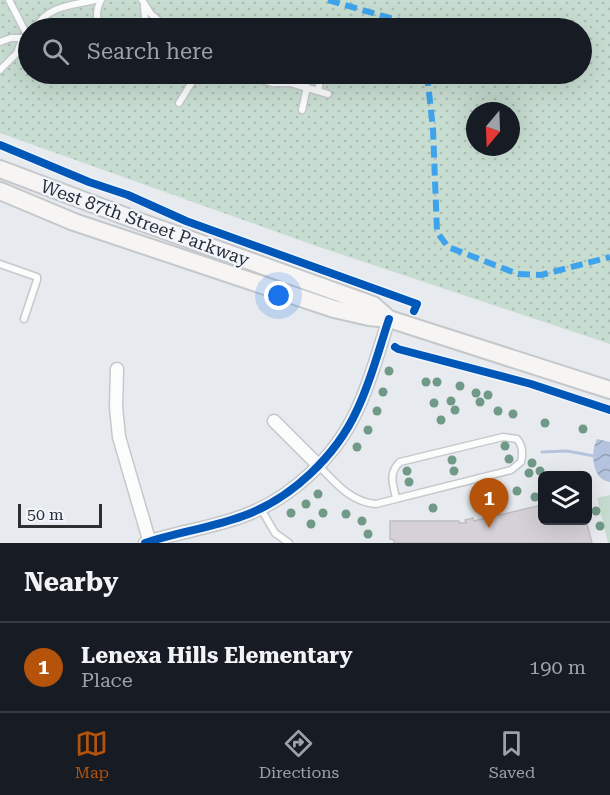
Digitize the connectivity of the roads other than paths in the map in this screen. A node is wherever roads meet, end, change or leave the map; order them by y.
1 (9, 0) edge
2 (95, 0) edge
3 (101, 0) edge
4 (141, 1) edge
5 (18, 18) edge
6 (40, 18) edge
7 (96, 18) edge
8 (145, 18) edge
9 (156, 18) edge
10 (18, 38) edge
11 (0, 42) edge
12 (18, 51) edge
13 (0, 70) edge
14 (191, 84) edge
15 (292, 84) edge
16 (319, 84) edge
17 (307, 87) junction
18 (318, 91) junction
19 (328, 94) dead end
20 (179, 103) dead end
21 (302, 110) dead end
22 (0, 169) edge
23 (0, 191) edge
24 (0, 264) edge
25 (24, 319) dead end
26 (389, 319) junction
27 (117, 369) dead end
28 (610, 390) edge
29 (274, 421) dead end
30 (318, 465) junction
31 (396, 498) junction
32 (261, 508) junction
33 (149, 542) edge
34 (289, 543) edge

1 - 5 lane
2 - 6 lane
3 - 7 lane
4 - 8 lane
4 - 9 lane
10 - 11 lane
12 - 13 lane
14 - 20 lane
15 - 17 lane
16 - 18 lane
17 - 18 lane
17 - 21 lane
18 - 19 lane
22 - 26 main road, West 87th Street Parkway
23 - 26 main road, West 87th Street Parkway
24 - 25 lane
26 - 28 main road, West 87th Street Parkway
26 - 30 street
27 - 33 street
29 - 30 street
30 - 31 lane
30 - 32 street
31 - 31 lane
32 - 33 street
32 - 34 lane

